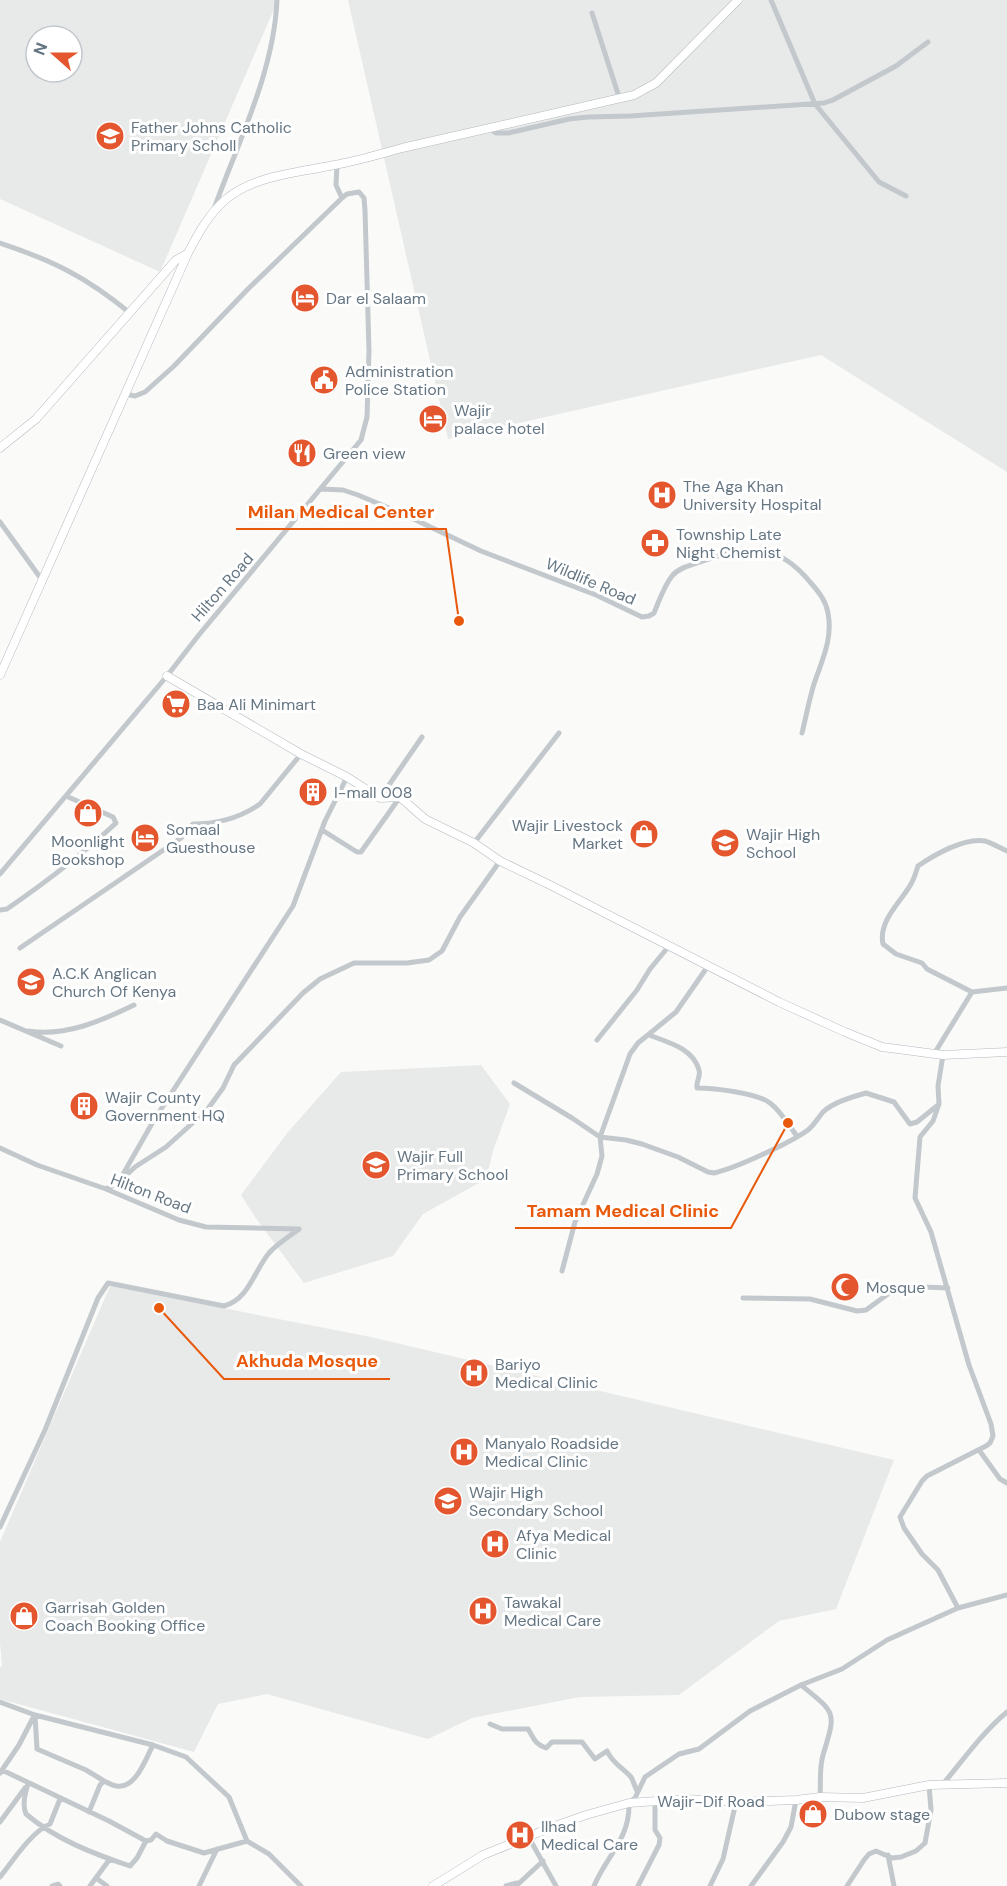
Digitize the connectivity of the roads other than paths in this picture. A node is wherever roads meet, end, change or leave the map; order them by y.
1 (277, 0) edge
2 (738, 0) edge
3 (771, 0) edge
4 (592, 13) dead end
5 (928, 42) dead end
6 (621, 100) junction
7 (815, 104) junction
8 (490, 129) junction
9 (337, 165) junction
10 (906, 196) dead end
11 (342, 198) junction
12 (212, 214) junction
13 (0, 243) edge
14 (188, 253) junction
15 (130, 313) junction
16 (125, 394) junction
17 (0, 448) edge
18 (321, 489) junction
19 (0, 522) edge
20 (42, 580) junction
21 (0, 675) edge
22 (167, 676) junction
23 (559, 733) dead end
24 (802, 733) dead end
25 (422, 737) dead end
26 (301, 754) junction
27 (347, 777) junction
28 (66, 796) junction
29 (400, 797) junction
30 (380, 798) junction
31 (322, 830) junction
32 (474, 843) junction
33 (1007, 851) edge
34 (500, 861) junction
35 (0, 874) edge
36 (0, 910) edge
37 (669, 946) junction
38 (20, 948) dead end
39 (708, 966) junction
40 (1007, 988) edge
41 (972, 992) junction
42 (134, 1005) dead end
43 (0, 1020) edge
44 (28, 1031) junction
45 (649, 1035) junction
46 (597, 1040) dead end
47 (62, 1046) dead end
48 (1007, 1052) edge
49 (934, 1054) junction
50 (943, 1055) junction
51 (514, 1083) dead end
52 (939, 1104) junction
53 (797, 1136) junction
54 (600, 1137) junction
55 (0, 1148) edge
56 (118, 1183) junction
57 (106, 1189) junction
58 (562, 1271) dead end
59 (948, 1288) junction
60 (743, 1298) dead end
61 (979, 1450) junction
62 (1007, 1484) edge
63 (0, 1527) edge
64 (1007, 1595) edge
65 (958, 1608) junction
66 (801, 1685) junction
67 (0, 1702) edge
68 (1007, 1712) edge
69 (35, 1715) junction
70 (490, 1724) dead end
71 (153, 1745) junction
72 (1, 1772) edge
73 (104, 1781) junction
74 (1007, 1783) edge
75 (28, 1784) junction
76 (929, 1785) junction
77 (942, 1786) junction
78 (637, 1791) junction
79 (820, 1797) junction
80 (60, 1799) junction
81 (655, 1800) junction
82 (795, 1800) junction
83 (736, 1802) junction
84 (629, 1803) junction
85 (88, 1812) junction
86 (0, 1822) edge
87 (44, 1826) junction
88 (528, 1836) junction
89 (146, 1841) junction
90 (247, 1841) junction
91 (217, 1849) junction
92 (888, 1855) junction
93 (109, 1860) junction
94 (543, 1861) junction
95 (0, 1877) edge
96 (96, 1878) junction
97 (516, 1885) edge
98 (52, 1886) edge
99 (60, 1886) edge
100 (90, 1886) edge
101 (107, 1886) edge
102 (199, 1886) edge
103 (301, 1886) edge
104 (434, 1886) edge
105 (506, 1886) edge
106 (556, 1886) edge
107 (594, 1886) edge
108 (638, 1886) edge
109 (710, 1886) edge
110 (751, 1886) edge
111 (847, 1886) edge
112 (894, 1886) edge

1 - 12 street
2 - 6 street
3 - 7 street
4 - 6 street
5 - 7 street
6 - 8 street
7 - 8 street
7 - 10 street
8 - 9 street
9 - 11 street
9 - 12 street
11 - 16 street
11 - 18 street, Hilton Road
12 - 14 street
13 - 15 street
14 - 15 street
14 - 16 street
15 - 17 street
16 - 20 street
18 - 22 street, Hilton Road
18 - 24 street, Wildlife Road
19 - 20 street
20 - 21 street
22 - 26 street
22 - 28 street, Hilton Road
23 - 32 street
25 - 30 street
26 - 27 street
26 - 38 street
27 - 30 street
27 - 31 street
28 - 35 street, Hilton Road
28 - 36 street
29 - 30 street
29 - 31 street
29 - 32 street
31 - 56 street
32 - 34 street
33 - 41 street
34 - 37 street
34 - 56 street
37 - 39 street
37 - 46 street
39 - 45 street
39 - 49 street
40 - 41 street
41 - 49 street
42 - 44 street
43 - 44 street
44 - 47 street
45 - 53 street
45 - 54 street
48 - 50 street
49 - 50 street
50 - 52 street
51 - 54 street
52 - 53 street
52 - 59 street
53 - 54 street
54 - 58 street
55 - 57 street, Hilton Road
56 - 57 street
57 - 63 street, Hilton Road
59 - 60 street
59 - 61 street
61 - 62 street
61 - 65 street
64 - 65 street
65 - 66 street
66 - 78 street
66 - 79 street
67 - 69 street
68 - 77 street
69 - 71 street
69 - 72 street
69 - 73 street
70 - 78 street
71 - 73 street
71 - 90 street
72 - 75 street
73 - 85 street
74 - 77 street, Wajir-Dif Road
75 - 80 street
75 - 86 street
75 - 87 street
76 - 77 street, Wajir-Dif Road
76 - 79 street, Wajir-Dif Road
76 - 92 street
78 - 84 street
79 - 82 street, Wajir-Dif Road
80 - 85 street
80 - 87 street
81 - 83 street, Wajir-Dif Road
81 - 84 street, Wajir-Dif Road
81 - 108 street
82 - 83 street, Wajir-Dif Road
82 - 110 street
83 - 109 street
84 - 88 street, Wajir-Dif Road
84 - 107 street
85 - 89 street
87 - 93 street
87 - 95 street
88 - 94 street
88 - 104 street, Wajir-Dif Road
89 - 91 street
89 - 93 street
90 - 91 street
90 - 103 street
91 - 102 street
92 - 111 street
92 - 112 street
93 - 96 street
94 - 97 street
94 - 106 street
96 - 100 street
96 - 101 street
97 - 105 street
98 - 99 street

